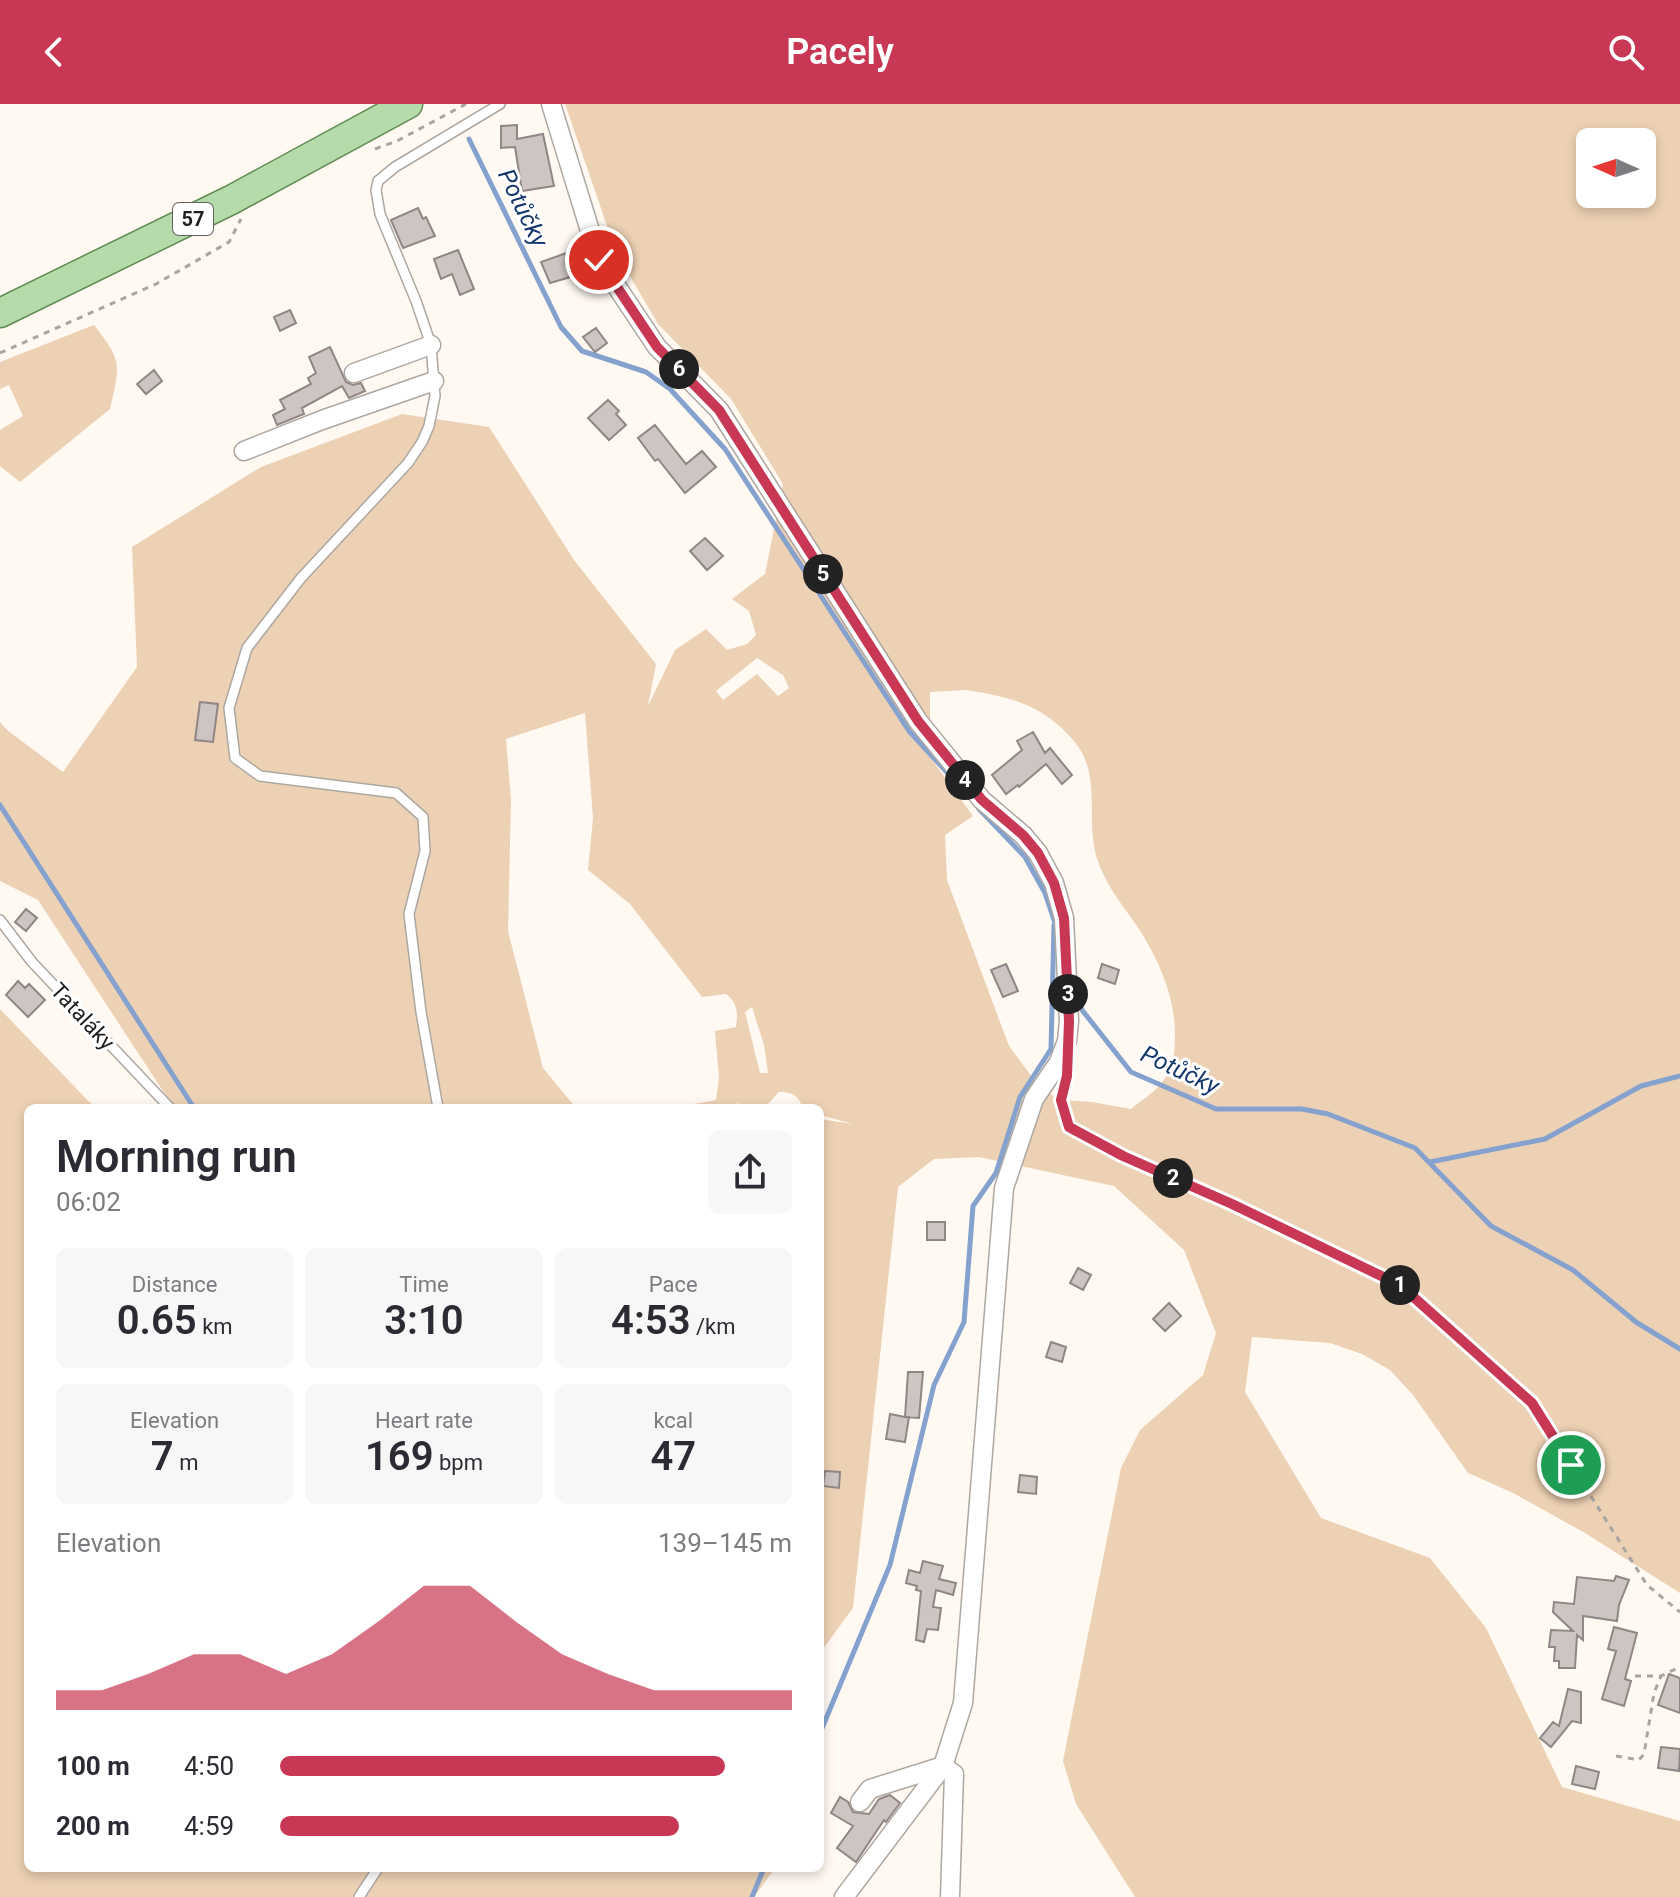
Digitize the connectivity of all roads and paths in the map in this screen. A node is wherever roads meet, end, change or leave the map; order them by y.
1 (408, 104) edge
2 (466, 104) edge
3 (500, 104) edge
4 (551, 104) edge
5 (372, 150) dead end
6 (241, 219) dead end
7 (0, 313) edge
8 (431, 345) junction
9 (0, 353) edge
10 (354, 373) dead end
11 (434, 381) junction
12 (244, 451) dead end
13 (0, 920) edge
14 (1067, 1076) dead end
15 (166, 1104) edge
16 (437, 1104) edge
17 (1680, 1612) edge
18 (1680, 1667) edge
19 (1635, 1676) dead end
20 (1661, 1676) junction
21 (1616, 1756) dead end
22 (943, 1766) junction
23 (860, 1802) dead end
24 (375, 1872) edge
25 (359, 1897) edge
26 (844, 1897) edge
27 (950, 1897) edge

1 - 7 main road, 57
2 - 5 path
3 - 8 lane
4 - 22 street
6 - 9 path
8 - 10 street
8 - 11 lane
11 - 12 street
11 - 16 lane
13 - 15 lane, Tataláky
14 - 17 path
18 - 20 path
19 - 20 path
20 - 21 path
22 - 23 street
22 - 26 street
22 - 27 street
24 - 25 lane

